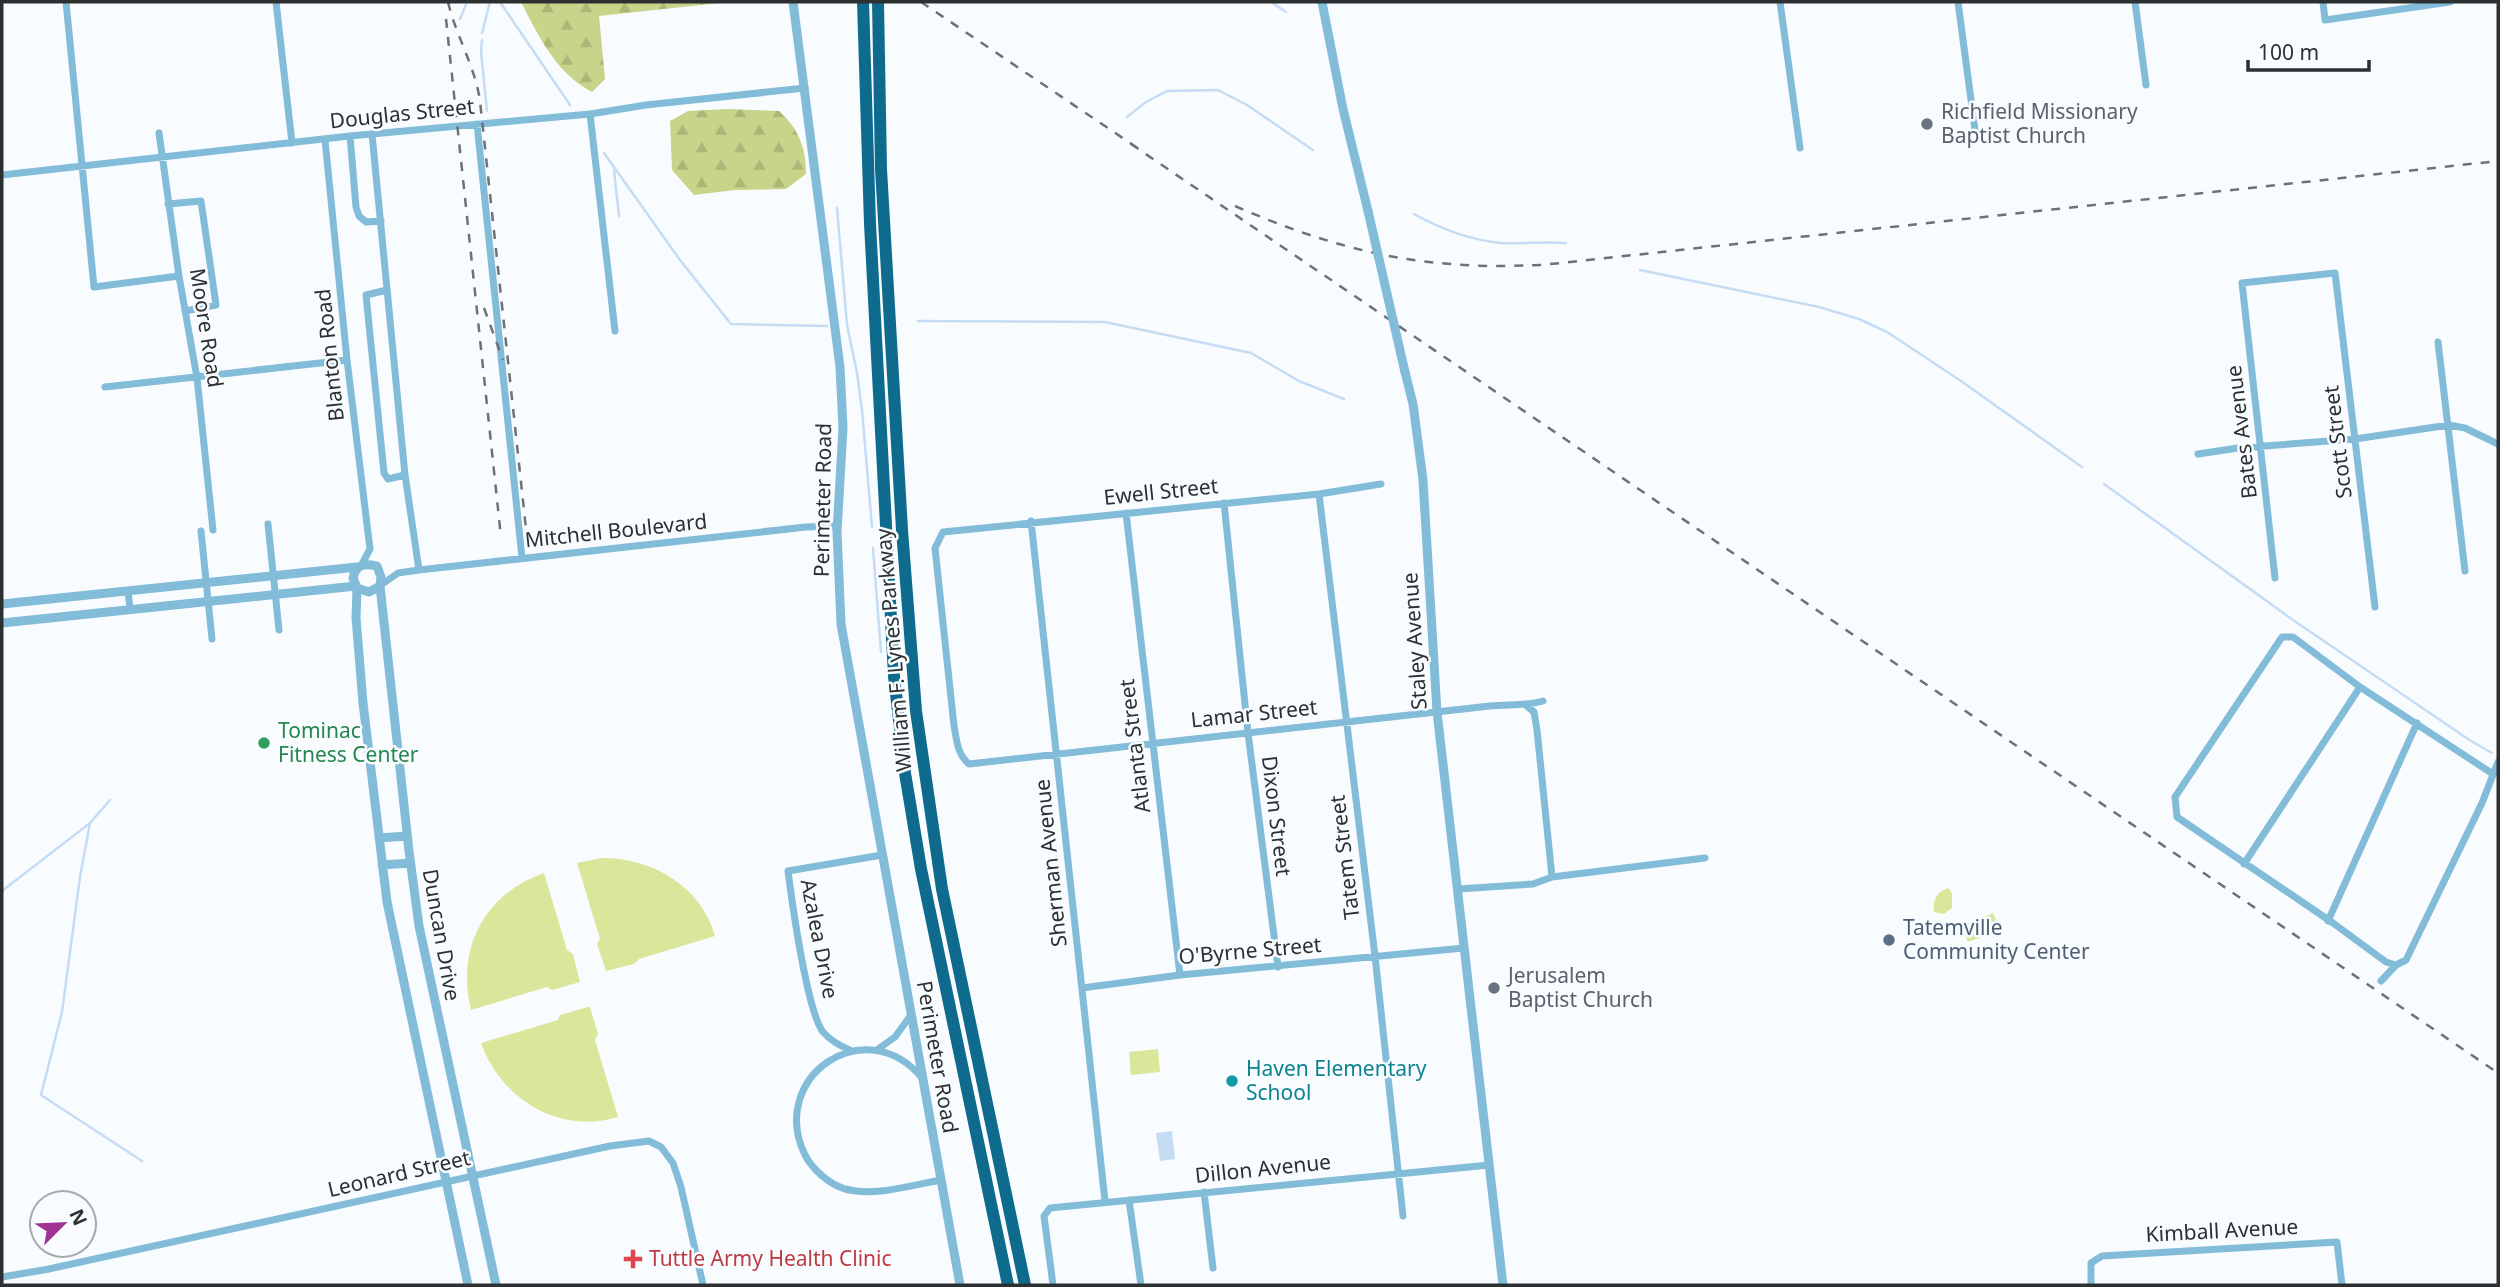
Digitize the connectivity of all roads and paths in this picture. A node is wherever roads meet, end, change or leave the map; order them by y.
1 (66, 2) edge
2 (276, 2) edge
3 (793, 2) edge
4 (863, 2) edge
5 (878, 2) edge
6 (1322, 2) edge
7 (1780, 2) edge
8 (1958, 2) edge
9 (2135, 2) edge
10 (2323, 2) edge
11 (2450, 2) edge
12 (2146, 85) dead end
13 (805, 88) junction
14 (590, 114) junction
15 (477, 124) junction
16 (1975, 130) dead end
17 (159, 134) dead end
18 (372, 134) junction
19 (350, 136) junction
20 (325, 139) junction
21 (292, 143) junction
22 (1800, 148) dead end
23 (161, 156) junction
24 (81, 167) junction
25 (2, 175) edge
26 (168, 204) junction
27 (380, 222) junction
28 (179, 276) junction
29 (2242, 282) joint
30 (387, 290) junction
31 (185, 311) junction
32 (615, 331) dead end
33 (2438, 342) dead end
34 (347, 360) junction
35 (197, 378) junction
36 (105, 387) dead end
37 (2449, 425) junction
38 (2355, 439) junction
39 (2498, 444) edge
40 (2260, 446) junction
41 (2198, 454) dead end
42 (405, 475) junction
43 (1381, 484) dead end
44 (1319, 494) junction
45 (1224, 503) junction
46 (1126, 513) junction
47 (1031, 521) junction
48 (268, 524) dead end
49 (837, 526) junction
50 (213, 530) dead end
51 (201, 531) dead end
52 (370, 549) junction
53 (522, 558) junction
54 (360, 566) junction
55 (379, 567) junction
56 (419, 570) junction
57 (2465, 571) dead end
58 (398, 573) junction
59 (274, 575) junction
60 (2275, 578) dead end
61 (207, 581) junction
62 (380, 585) junction
63 (356, 587) junction
64 (338, 588) junction
65 (128, 591) junction
66 (276, 593) junction
67 (208, 601) junction
68 (2, 604) edge
69 (2375, 607) dead end
70 (130, 609) junction
71 (356, 611) junction
72 (2, 623) edge
73 (279, 630) dead end
74 (212, 639) dead end
75 (2360, 688) junction
76 (1543, 701) dead end
77 (1527, 706) junction
78 (1437, 712) junction
79 (1346, 722) junction
80 (2417, 723) junction
81 (1248, 733) junction
82 (1152, 743) junction
83 (1057, 753) junction
84 (2498, 762) edge
85 (969, 764) joint
86 (2493, 774) junction
87 (407, 836) junction
88 (379, 838) junction
89 (882, 855) junction
90 (1705, 858) dead end
91 (410, 863) junction
92 (2244, 864) junction
93 (382, 865) junction
94 (1552, 877) junction
95 (1459, 889) junction
96 (2328, 920) junction
97 (1464, 948) junction
98 (1374, 956) junction
99 (2396, 965) junction
100 (1278, 967) junction
101 (1180, 975) junction
102 (2381, 981) dead end
103 (1082, 988) junction
104 (912, 1013) junction
105 (878, 1049) junction
106 (850, 1051) junction
107 (923, 1080) junction
108 (1489, 1165) junction
109 (1397, 1172) junction
110 (473, 1176) junction
111 (941, 1180) junction
112 (446, 1182) junction
113 (1204, 1192) junction
114 (1129, 1200) junction
115 (1105, 1201) junction
116 (1403, 1216) dead end
117 (1213, 1268) dead end
118 (2, 1278) edge
119 (468, 1285) edge
120 (496, 1285) edge
121 (703, 1285) edge
122 (960, 1285) edge
123 (1008, 1285) edge
124 (1025, 1285) edge
125 (1053, 1285) edge
126 (1141, 1285) edge
127 (1503, 1285) edge
128 (2091, 1285) edge
129 (2342, 1285) edge

1 - 24 street
2 - 21 street
3 - 13 street, Perimeter Road
4 - 123 highway, William F. Lynes Parkway
5 - 124 highway, William F. Lynes Parkway
6 - 78 street, Staley Avenue, bridge
7 - 22 street
8 - 16 street
9 - 12 street
10 - 11 street
13 - 14 street, Douglas Street
13 - 49 street, Perimeter Road
14 - 15 street, Douglas Street
14 - 32 street
15 - 18 street, Douglas Street
15 - 53 street
17 - 23 street, Moore Road
18 - 19 street, Douglas Street
18 - 27 street
19 - 20 street, Douglas Street
19 - 27 street
20 - 21 street, Douglas Street
20 - 34 street, Blanton Road
21 - 23 street, Douglas Street
23 - 24 street, Douglas Street
23 - 26 street, Moore Road
24 - 25 street, Douglas Street
24 - 28 street
26 - 28 street, Moore Road
26 - 31 street
27 - 30 street
28 - 31 street, Moore Road
29 - 38 street, Scott Street
29 - 40 street, Bates Avenue
30 - 42 street
30 - 42 street
31 - 35 street, Moore Road
33 - 37 street
34 - 35 street
34 - 52 street, Blanton Road
35 - 36 street
35 - 50 street, Moore Road
37 - 38 street
37 - 39 street
37 - 57 street
38 - 40 street
38 - 69 street, Scott Street
40 - 41 street
40 - 60 street, Bates Avenue
42 - 56 street
43 - 44 street, Ewell Street
44 - 45 street, Ewell Street
44 - 79 street, Tatem Street
45 - 46 street, Ewell Street
45 - 81 street, Dixon Street
46 - 47 street, Ewell Street
46 - 82 street, Atlanta Street
47 - 83 street, Sherman Avenue
47 - 85 street, Ewell Street
48 - 59 street
49 - 53 street, Mitchell Boulevard
49 - 89 street, Perimeter Road
51 - 61 street
52 - 54 street
52 - 55 street, Blanton Road
53 - 56 street, Mitchell Boulevard
54 - 55 street
54 - 59 street
54 - 63 street
55 - 58 street, Mitchell Boulevard
55 - 62 street
56 - 58 street, Mitchell Boulevard
58 - 62 street, Mitchell Boulevard
59 - 61 street
59 - 66 street
61 - 65 street
61 - 67 street
62 - 63 street
62 - 87 street, Duncan Drive
63 - 64 street
63 - 71 street
64 - 66 street
64 - 71 street
65 - 68 street
65 - 70 street
66 - 67 street
66 - 73 street
67 - 70 street
67 - 74 street
70 - 72 street
71 - 88 street
75 - 80 street
75 - 92 street
75 - 92 street
76 - 77 street, Lamar Street
77 - 78 street, Lamar Street
77 - 94 street
78 - 79 street, Lamar Street
78 - 95 street, Staley Avenue
79 - 81 street, Lamar Street
79 - 98 street, Tatem Street
80 - 86 street
80 - 96 street
81 - 82 street, Lamar Street
81 - 100 street, Dixon Street
82 - 83 street, Lamar Street
82 - 101 street, Atlanta Street
83 - 85 street, Lamar Street
83 - 103 street, Sherman Avenue
84 - 86 street
86 - 99 street
87 - 88 street
87 - 91 street, Duncan Drive
88 - 93 street
89 - 104 street, Perimeter Road
89 - 106 street, Azalea Drive
90 - 94 street
91 - 93 street
91 - 110 street, Duncan Drive
92 - 96 street
93 - 112 street
94 - 95 street
95 - 97 street, Staley Avenue
96 - 99 street
97 - 98 street, O'Byrne Street
97 - 108 street, Staley Avenue
98 - 100 street, O'Byrne Street
98 - 109 street, Tatem Street
99 - 102 street
100 - 101 street, O'Byrne Street
101 - 103 street, O'Byrne Street
103 - 115 street, Sherman Avenue
104 - 105 street
104 - 107 street, Perimeter Road
105 - 106 street
105 - 107 street
106 - 111 street
107 - 111 street, Perimeter Road
108 - 109 street, Dillon Avenue
108 - 127 street, Staley Avenue
109 - 113 street, Dillon Avenue
109 - 116 street, Tatem Street
110 - 112 street, Leonard Street
110 - 120 street, Duncan Drive
110 - 121 street, Leonard Street
111 - 122 street, Perimeter Road
112 - 118 street, Leonard Street
112 - 119 street
113 - 114 street, Dillon Avenue
113 - 117 street
114 - 115 street, Dillon Avenue
114 - 126 street
115 - 125 street, Dillon Avenue
128 - 129 street, Kimball Avenue

